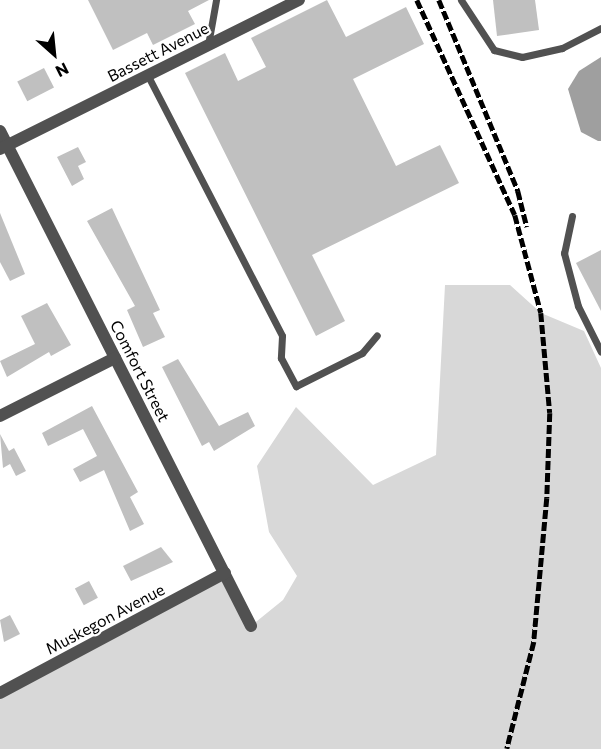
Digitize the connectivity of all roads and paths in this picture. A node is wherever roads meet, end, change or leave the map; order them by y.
1 (216, 0) edge
2 (299, 0) edge
3 (461, 0) edge
4 (601, 28) edge
5 (208, 45) junction
6 (148, 75) junction
7 (0, 131) edge
8 (4, 148) edge
9 (572, 216) dead end
10 (377, 334) dead end
11 (601, 352) edge
12 (115, 358) junction
13 (0, 416) edge
14 (225, 573) junction
15 (251, 626) dead end
16 (0, 693) edge

1 - 5 lane
2 - 5 street, Bassett Avenue
3 - 4 lane
5 - 6 street, Bassett Avenue
6 - 8 street, Bassett Avenue
6 - 10 lane
7 - 8 street, Comfort Street
8 - 12 street, Comfort Street
9 - 11 lane
12 - 13 street
12 - 14 street, Comfort Street
14 - 15 street, Comfort Street
14 - 16 street, Muskegon Avenue

